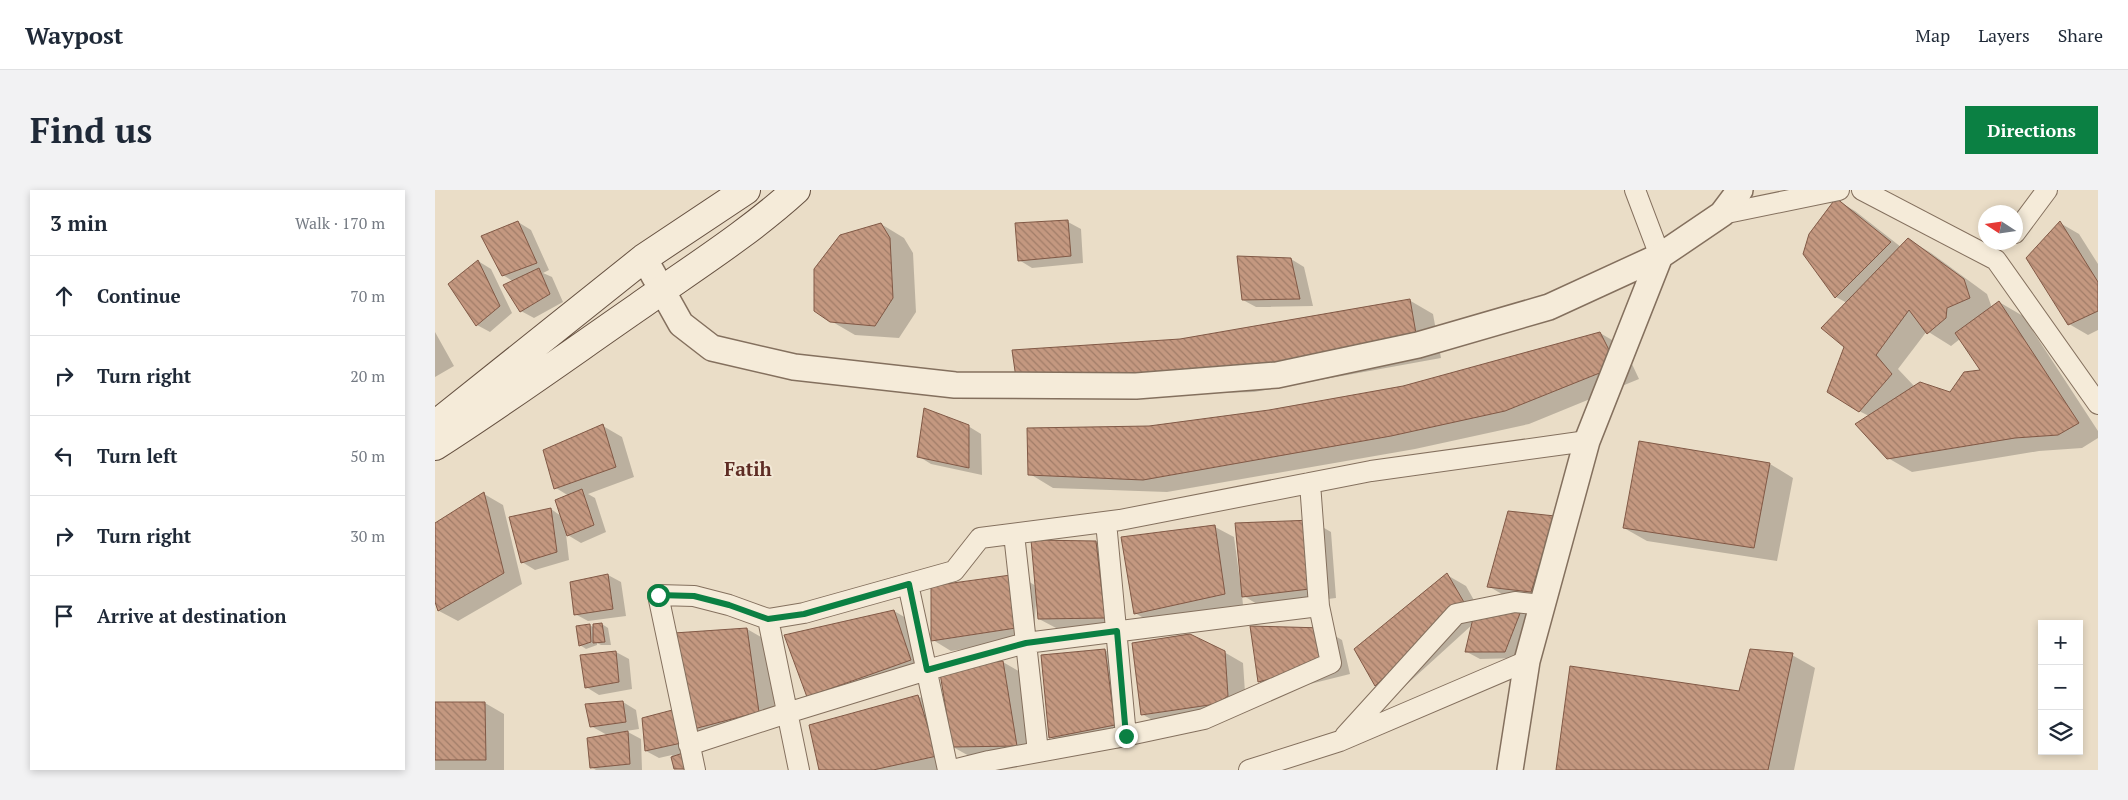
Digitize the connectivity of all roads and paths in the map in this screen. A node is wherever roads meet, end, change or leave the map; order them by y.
1 (746, 190) edge
2 (796, 190) edge
3 (1635, 190) edge
4 (1740, 190) edge
5 (1839, 190) edge
6 (1863, 190) edge
7 (2047, 190) edge
8 (1722, 214) junction
9 (2023, 222) edge
10 (2003, 250) edge
11 (1660, 256) junction
12 (643, 258) junction
13 (1996, 260) junction
14 (663, 289) junction
15 (2097, 402) edge
16 (435, 425) edge
17 (1587, 441) junction
18 (435, 446) edge
19 (1309, 483) junction
20 (1106, 522) junction
21 (1014, 534) junction
22 (909, 584) junction
23 (1542, 605) junction
24 (1319, 606) junction
25 (768, 619) junction
26 (1117, 631) junction
27 (1026, 643) junction
28 (1527, 662) junction
29 (927, 670) junction
30 (787, 713) junction
31 (1126, 736) junction
32 (1340, 742) junction
33 (689, 745) junction
34 (1038, 752) junction
35 (695, 770) edge
36 (799, 770) edge
37 (948, 770) edge
38 (953, 770) edge
39 (1249, 770) edge
40 (1511, 770) edge

1 - 12 main road
2 - 14 main road
3 - 11 street
4 - 8 street
5 - 8 street
6 - 13 street
7 - 9 street
8 - 11 street
10 - 13 street
11 - 14 street
11 - 17 street
12 - 14 street
12 - 16 main road
13 - 15 street
14 - 18 main road
17 - 19 street
17 - 23 street
19 - 20 street
19 - 24 street
20 - 21 street
20 - 26 street
21 - 22 street
21 - 27 street
22 - 25 street
22 - 29 street
23 - 28 street
23 - 32 street
24 - 26 street
24 - 31 street
25 - 30 street
25 - 33 street
26 - 27 street
26 - 31 street
27 - 29 street
27 - 34 street
28 - 32 street
28 - 40 street
29 - 30 street
29 - 37 street
30 - 33 street
30 - 36 street
31 - 34 street
32 - 39 street
33 - 35 street
34 - 38 street

